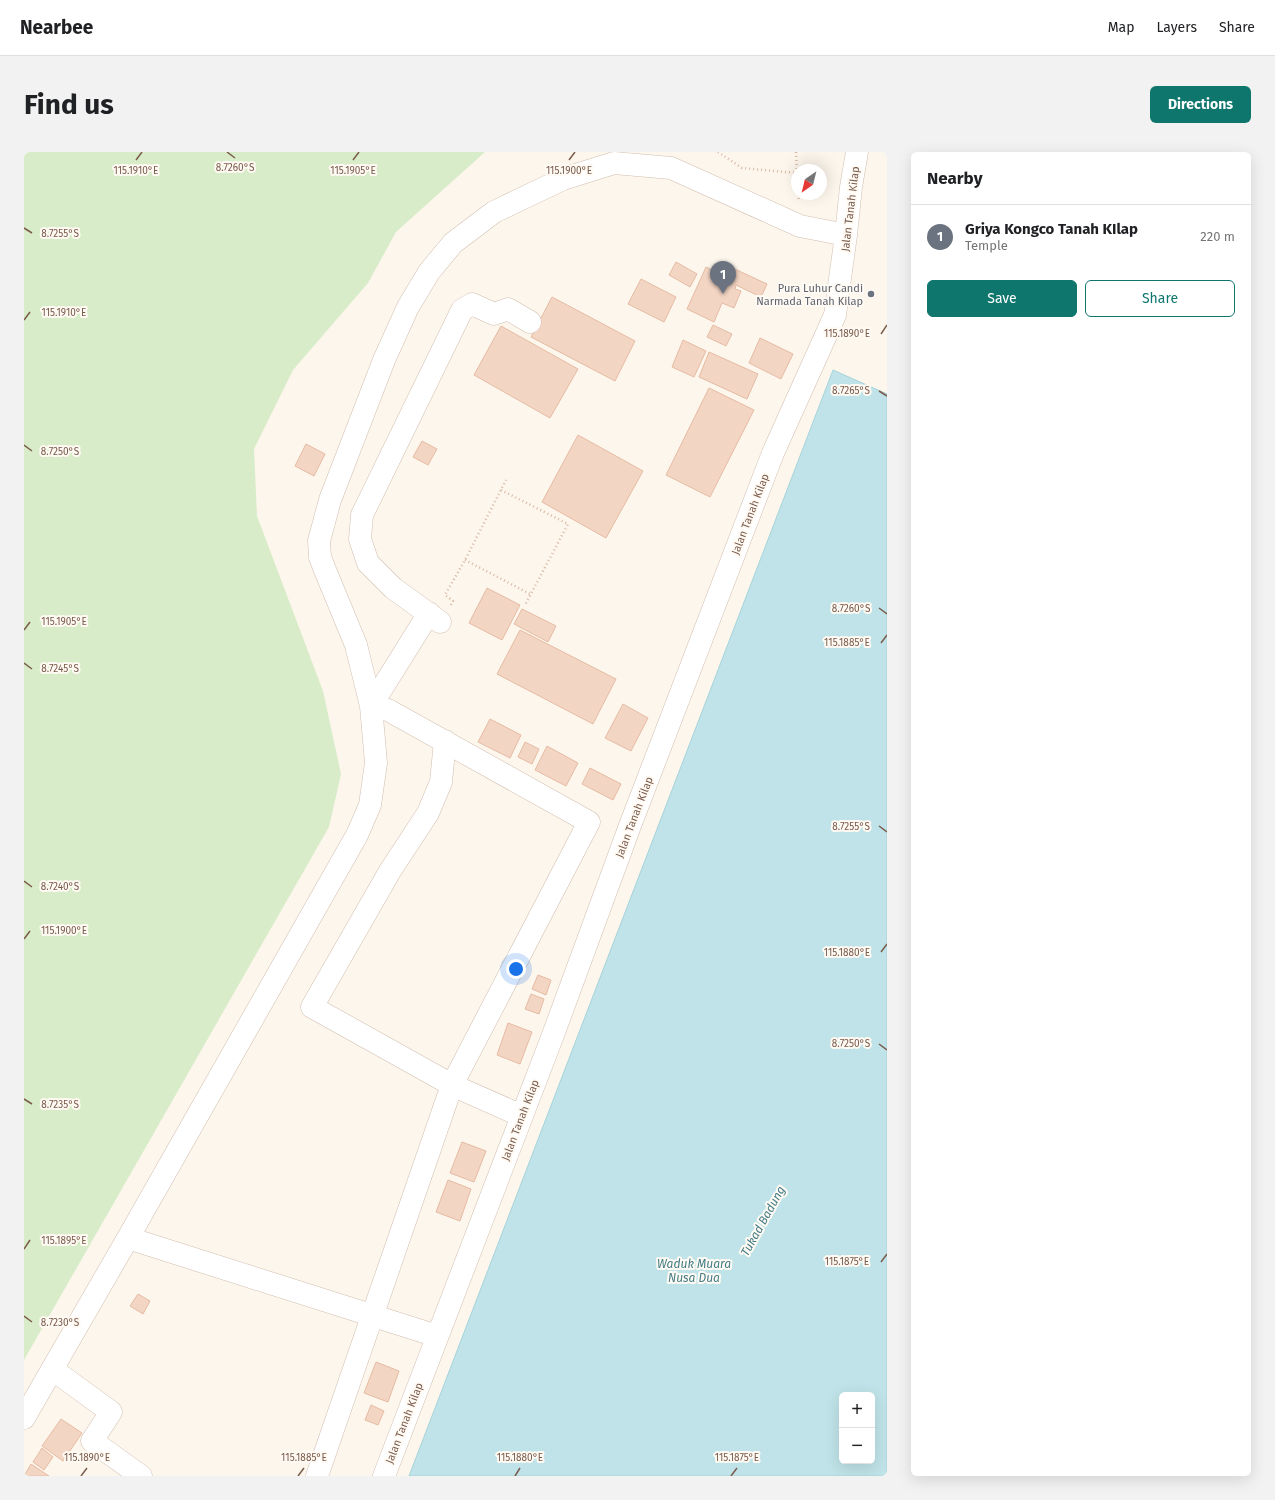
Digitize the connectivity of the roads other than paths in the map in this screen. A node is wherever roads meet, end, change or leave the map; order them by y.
1 (857, 152) edge
2 (846, 235) junction
3 (530, 322) dead end
4 (371, 706) junction
5 (445, 741) junction
6 (452, 1085) junction
7 (522, 1116) junction
8 (128, 1238) junction
9 (373, 1315) junction
10 (437, 1336) junction
11 (52, 1369) junction
12 (24, 1418) edge
13 (141, 1476) edge
14 (317, 1476) edge
15 (384, 1476) edge

1 - 2 lane, Jalan Tanah Kilap
2 - 4 lane
2 - 7 lane, Jalan Tanah Kilap
3 - 4 lane
4 - 5 lane
4 - 8 lane
5 - 6 lane
5 - 6 lane
6 - 7 lane
6 - 9 lane
7 - 10 lane, Jalan Tanah Kilap
8 - 9 lane
8 - 11 lane
9 - 10 lane
9 - 14 lane
10 - 15 lane, Jalan Tanah Kilap
11 - 12 lane
11 - 13 lane

